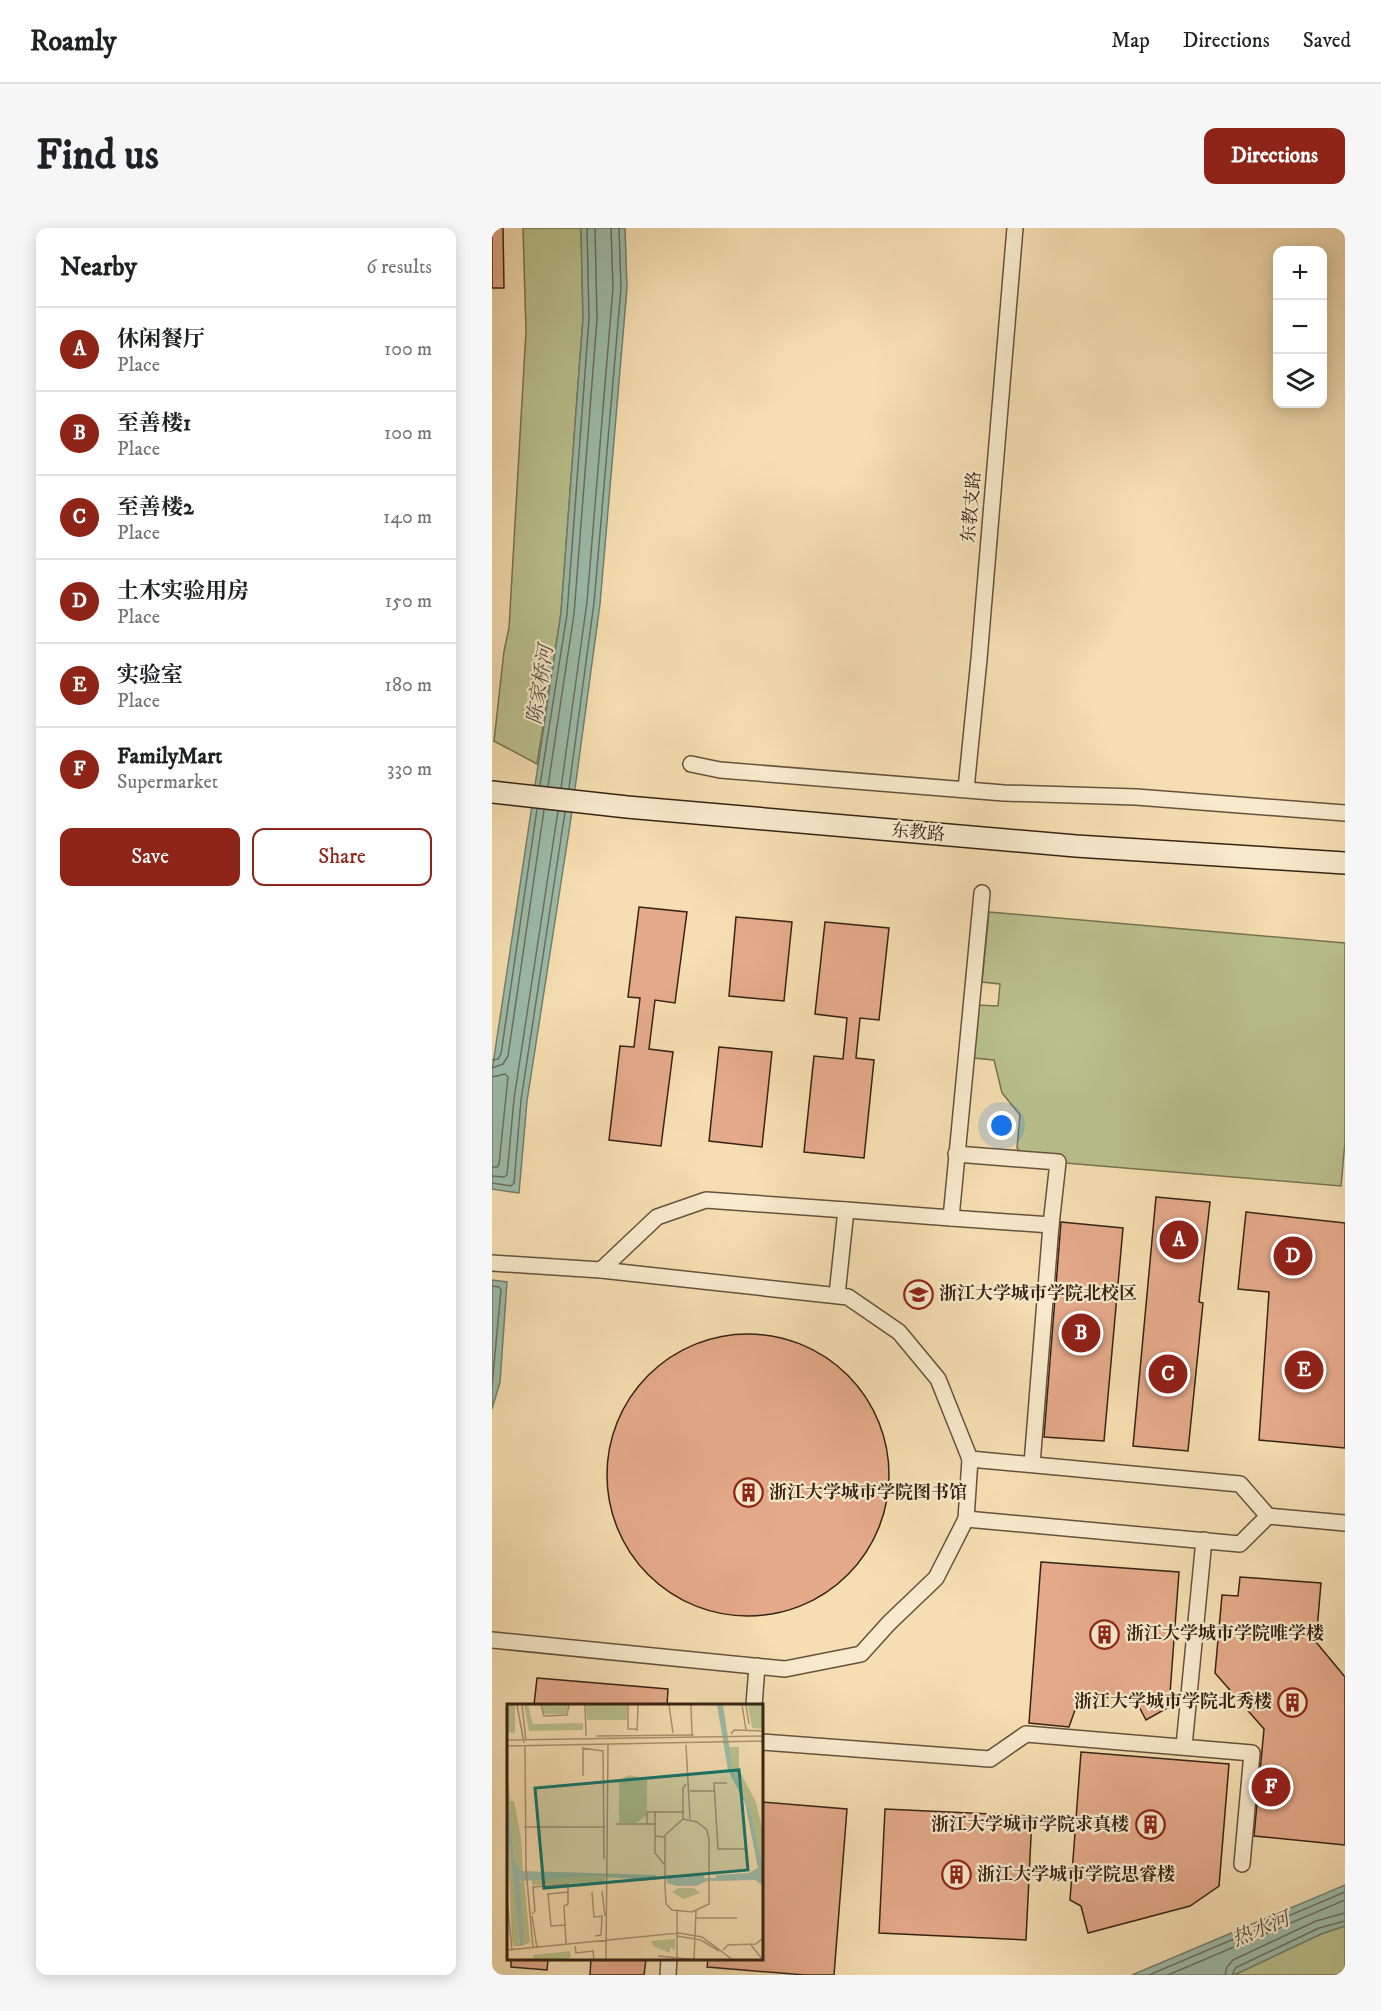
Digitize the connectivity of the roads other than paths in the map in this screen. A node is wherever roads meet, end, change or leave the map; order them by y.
1 (1015, 228) edge
2 (691, 765) dead end
3 (492, 782) edge
4 (966, 789) junction
5 (492, 792) edge
6 (627, 802) junction
7 (1345, 813) edge
8 (1345, 853) edge
9 (1345, 863) edge
10 (982, 893) dead end
11 (956, 1155) junction
12 (846, 1210) junction
13 (951, 1218) junction
14 (1051, 1225) junction
15 (492, 1263) edge
16 (601, 1270) junction
17 (837, 1295) junction
18 (970, 1459) junction
19 (1032, 1464) junction
20 (1268, 1516) junction
21 (966, 1519) junction
22 (1345, 1523) edge
23 (1204, 1540) junction
24 (492, 1640) edge
25 (757, 1666) junction
26 (754, 1704) edge
27 (764, 1742) edge
28 (1184, 1746) junction
29 (1242, 1864) dead end
30 (669, 1960) edge
31 (668, 1975) edge

1 - 4 street, 东教支路
2 - 4 street
3 - 6 street, 东教路
4 - 7 street
5 - 6 street, 东教路
6 - 8 street, 东教路
6 - 9 street, 东教路
10 - 11 street
11 - 13 street
11 - 14 street
12 - 13 street
12 - 16 street
12 - 17 street
13 - 14 street
14 - 19 street
15 - 16 street
16 - 17 street
17 - 18 street
18 - 19 street
18 - 21 street
19 - 20 street
20 - 22 street
20 - 23 street
21 - 23 street
21 - 25 street
23 - 28 street
24 - 25 street
25 - 26 street
27 - 28 street
28 - 29 street
30 - 31 street

